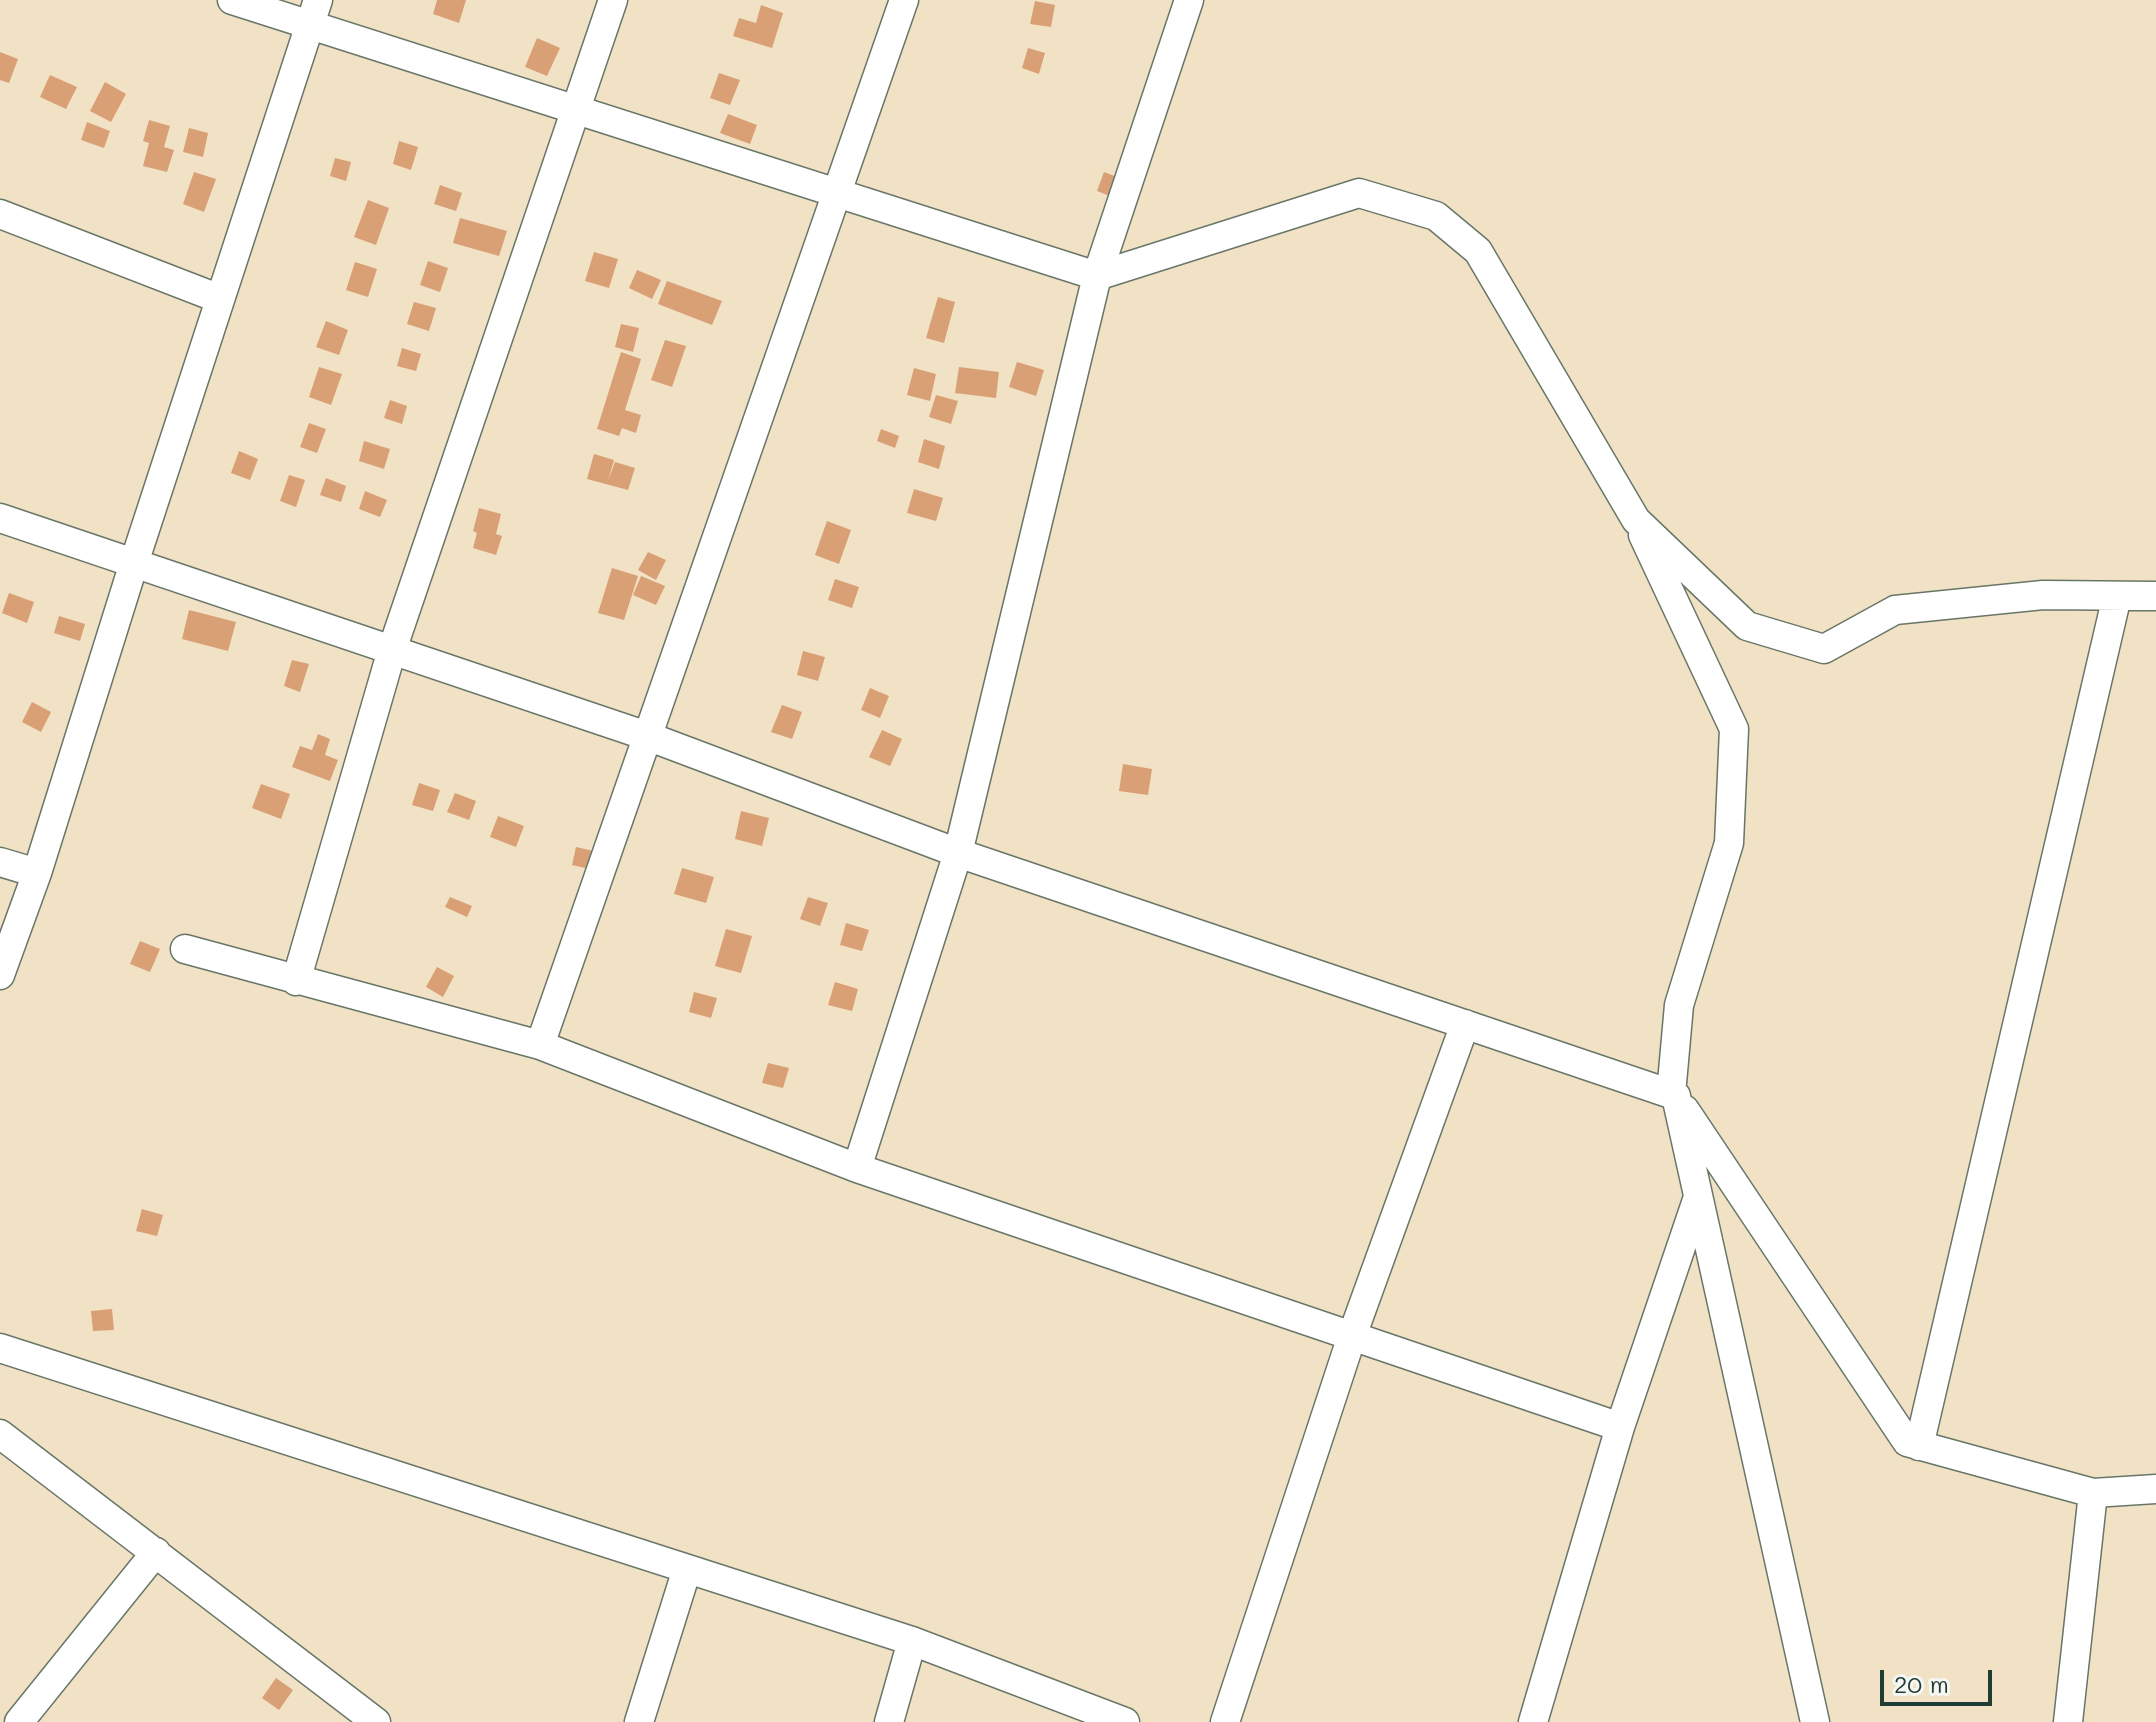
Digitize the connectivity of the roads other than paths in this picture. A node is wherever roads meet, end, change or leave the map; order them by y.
1 (232, 0) edge
2 (613, 0) edge
3 (904, 0) edge
4 (1189, 0) edge
5 (314, 12) edge
6 (577, 110) junction
7 (837, 193) junction
8 (0, 214) edge
9 (1097, 276) junction
10 (220, 299) junction
11 (0, 518) edge
12 (1636, 520) junction
13 (134, 563) junction
14 (2117, 596) junction
15 (2156, 596) edge
16 (392, 650) junction
17 (647, 736) junction
18 (958, 853) junction
19 (0, 862) edge
20 (37, 873) junction
21 (185, 949) dead end
22 (0, 975) edge
23 (296, 981) junction
24 (1465, 1024) junction
25 (540, 1045) junction
26 (1673, 1095) junction
27 (857, 1168) junction
28 (1698, 1197) junction
29 (1352, 1336) junction
30 (0, 1348) edge
31 (1620, 1427) junction
32 (0, 1434) edge
33 (1919, 1446) junction
34 (2156, 1489) edge
35 (2093, 1493) junction
36 (156, 1552) junction
37 (687, 1569) junction
38 (912, 1641) junction
39 (19, 1722) edge
40 (376, 1722) edge
41 (639, 1722) edge
42 (889, 1722) edge
43 (1125, 1722) edge
44 (1225, 1722) edge
45 (1533, 1722) edge
46 (1815, 1722) edge
47 (2068, 1722) edge

1 - 5 street
2 - 6 street
3 - 7 street
4 - 9 street
5 - 6 street
5 - 10 street
6 - 7 street
6 - 16 street
7 - 9 street
7 - 17 street
8 - 10 street
9 - 12 street
9 - 18 street
10 - 13 street
11 - 13 street
12 - 14 street
12 - 26 street
13 - 16 street
13 - 20 street
14 - 15 street
14 - 33 street
16 - 17 street
16 - 23 street
17 - 18 street
17 - 25 street
18 - 24 street
18 - 27 street
19 - 20 street
20 - 22 street
21 - 23 street
23 - 25 street
24 - 26 street
24 - 29 street
25 - 27 street
26 - 28 street
26 - 33 street
27 - 29 street
28 - 31 street
28 - 46 street
29 - 31 street
29 - 44 street
30 - 37 street
31 - 45 street
32 - 36 street
33 - 35 street
34 - 35 street
35 - 47 street
36 - 39 street
36 - 40 street
37 - 38 street
37 - 41 street
38 - 42 street
38 - 43 street

